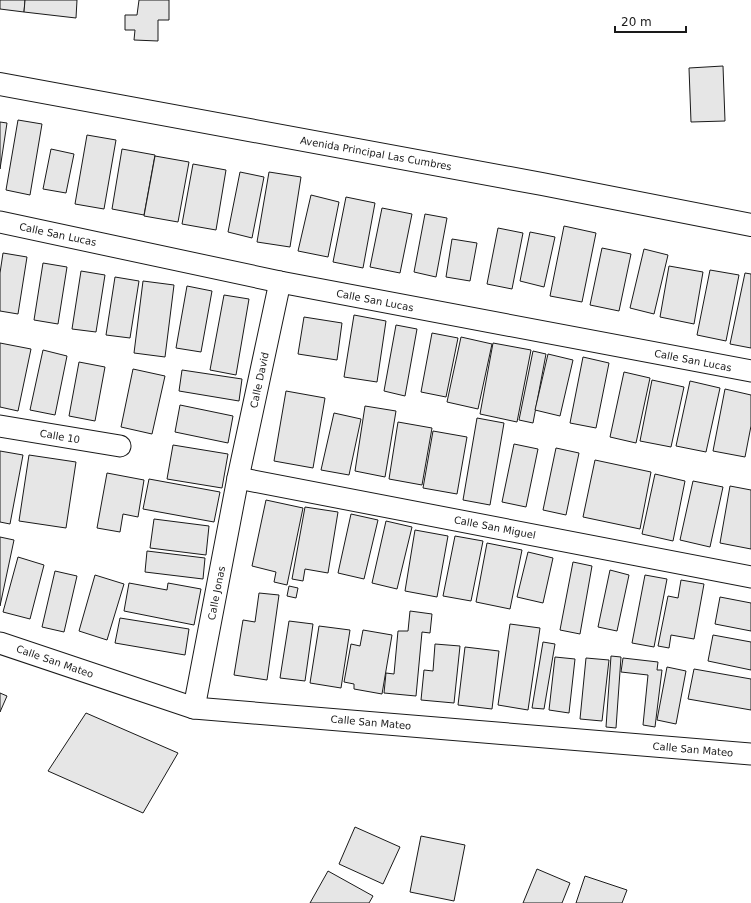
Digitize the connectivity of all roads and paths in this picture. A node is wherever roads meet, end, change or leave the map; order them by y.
1 (0, 84) edge
2 (0, 222) edge
3 (751, 225) edge
4 (280, 282) junction
5 (751, 371) edge
6 (0, 426) edge
7 (120, 446) dead end
8 (238, 478) junction
9 (751, 577) edge
10 (0, 643) edge
11 (194, 708) junction
12 (751, 754) edge

1 - 3 street, Avenida Principal Las Cumbres
2 - 4 street, Calle San Lucas
4 - 5 street, Calle San Lucas
4 - 8 street, Calle David
6 - 7 street, Calle 10
8 - 9 street, Calle San Miguel
8 - 11 street, Calle Jonas
10 - 11 street, Calle San Mateo
11 - 12 street, Calle San Mateo

